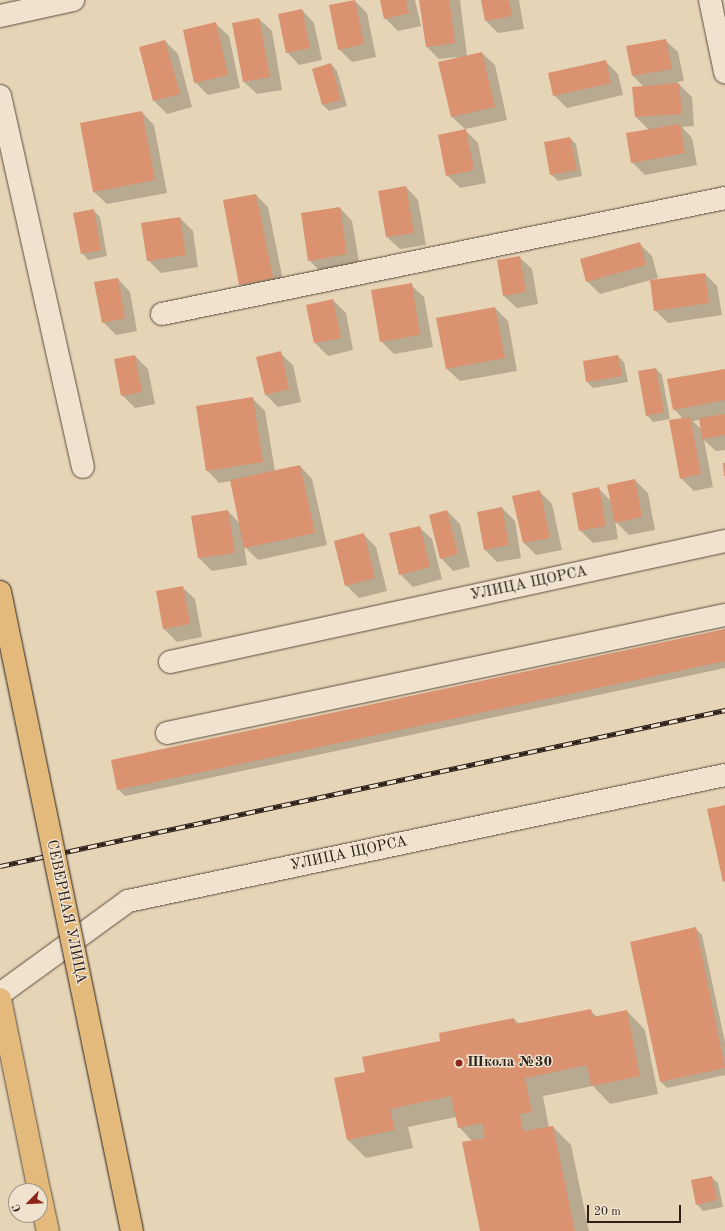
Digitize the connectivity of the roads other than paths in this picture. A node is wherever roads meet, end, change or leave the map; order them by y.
1 (72, 0) edge
2 (710, 0) edge
3 (0, 16) edge
4 (725, 72) edge
5 (0, 96) edge
6 (725, 198) edge
7 (162, 314) dead end
8 (83, 467) dead end
9 (725, 541) edge
10 (0, 592) edge
11 (725, 615) edge
12 (170, 662) dead end
13 (167, 733) dead end
14 (725, 775) edge
15 (0, 994) edge
16 (0, 999) edge
17 (37, 1183) edge
18 (132, 1231) edge

1 - 3 street
2 - 4 street
5 - 8 street
6 - 7 street
9 - 12 street, УЛИЦА ЩОРСА
10 - 18 main road, СЕВЕРНАЯ УЛИЦА, bridge
11 - 13 street
14 - 15 street, УЛИЦА ЩОРСА
16 - 17 main road

